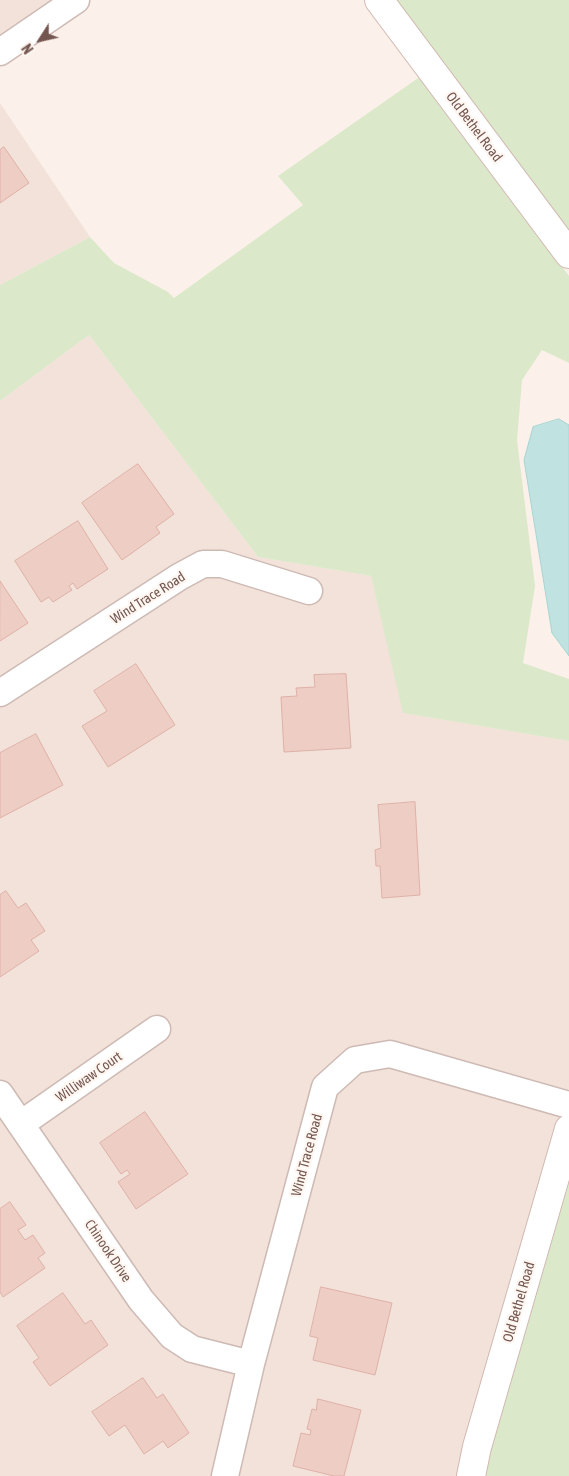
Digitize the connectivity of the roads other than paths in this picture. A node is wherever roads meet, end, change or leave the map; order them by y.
1 (76, 0) edge
2 (379, 0) edge
3 (0, 52) edge
4 (569, 254) edge
5 (309, 591) dead end
6 (0, 693) edge
7 (157, 1029) dead end
8 (0, 1094) edge
9 (569, 1106) edge
10 (21, 1124) junction
11 (569, 1129) edge
12 (251, 1364) junction
13 (225, 1476) edge
14 (470, 1476) edge

1 - 3 street
2 - 4 street, Old Bethel Road
5 - 6 street, Wind Trace Road
7 - 10 street, Williwaw Court
8 - 10 street, Chinook Drive
9 - 12 street, Wind Trace Road
10 - 12 street, Chinook Drive
11 - 14 street, Old Bethel Road
12 - 13 street, Wind Trace Road

